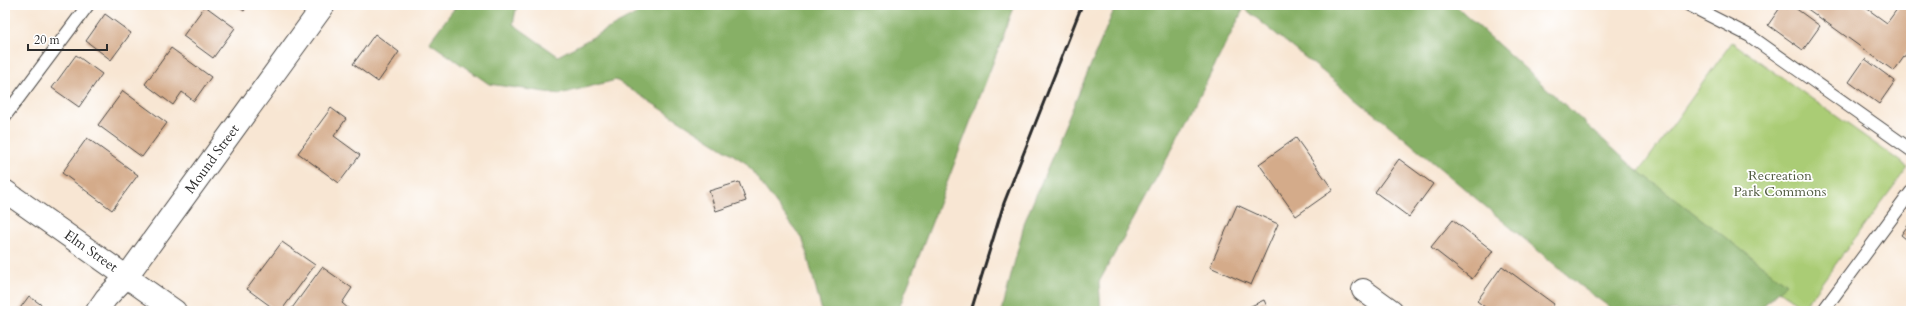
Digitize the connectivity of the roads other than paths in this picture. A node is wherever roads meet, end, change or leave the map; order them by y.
1 (88, 5) edge
2 (324, 5) edge
3 (1689, 5) edge
4 (5, 116) edge
5 (1911, 150) edge
6 (5, 192) edge
7 (1911, 192) edge
8 (127, 276) junction
9 (1363, 290) dead end
10 (97, 311) edge
11 (175, 311) edge
12 (1392, 311) edge
13 (1823, 311) edge

1 - 4 lane
2 - 8 street, Mound Street
3 - 5 lane
6 - 8 street, Elm Street
7 - 13 lane
8 - 10 street, Mound Street
8 - 11 street, Elm Street
9 - 12 street

